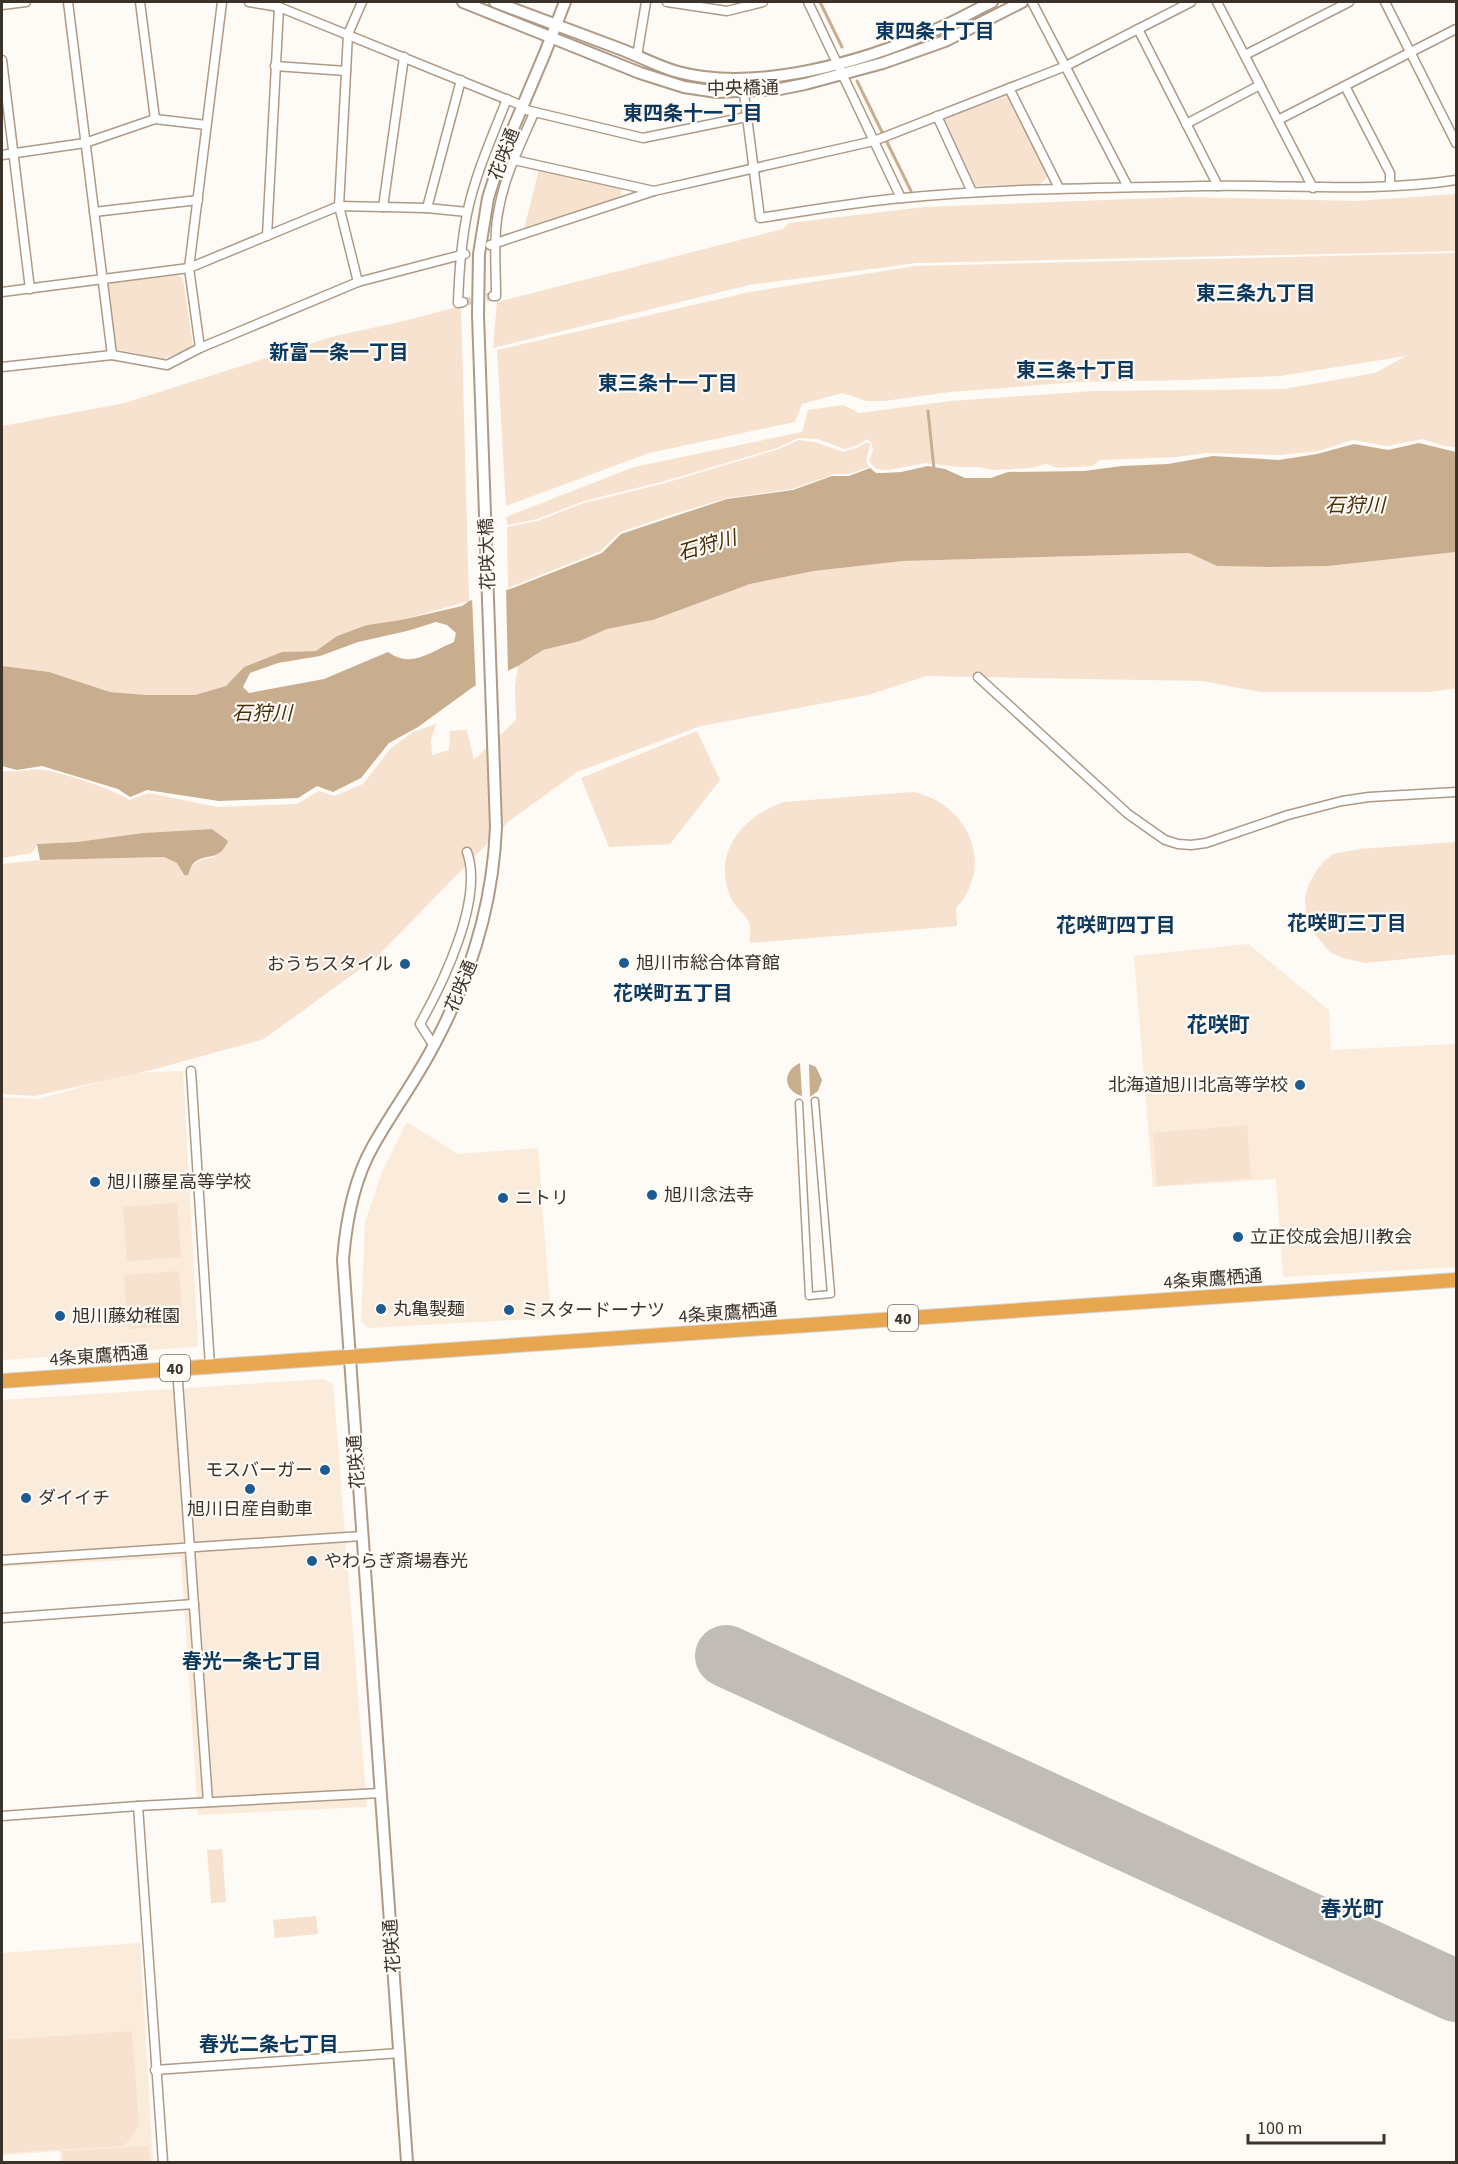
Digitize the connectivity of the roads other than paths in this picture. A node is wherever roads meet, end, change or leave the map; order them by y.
1 (26, 2) edge
2 (68, 2) edge
3 (140, 2) edge
4 (222, 2) edge
5 (249, 2) edge
6 (362, 2) edge
7 (463, 2) edge
8 (495, 2) edge
9 (565, 2) edge
10 (646, 2) edge
11 (667, 2) edge
12 (763, 2) edge
13 (808, 2) edge
14 (992, 2) edge
15 (1022, 2) edge
16 (1032, 2) edge
17 (1191, 2) edge
18 (1217, 2) edge
19 (1349, 2) edge
20 (1385, 2) edge
21 (2, 5) edge
22 (279, 7) junction
23 (556, 25) junction
24 (1138, 29) junction
25 (1456, 29) edge
26 (348, 34) junction
27 (551, 38) junction
28 (1411, 52) junction
29 (1245, 55) junction
30 (637, 56) junction
31 (404, 57) junction
32 (2, 60) edge
33 (836, 63) junction
34 (275, 66) junction
35 (1066, 66) junction
36 (346, 71) junction
37 (842, 75) junction
38 (742, 78) junction
39 (461, 80) junction
40 (1260, 85) junction
41 (1345, 86) junction
42 (1009, 88) junction
43 (743, 91) junction
44 (507, 99) junction
45 (522, 107) junction
46 (534, 113) junction
47 (938, 116) junction
48 (746, 117) junction
49 (155, 119) junction
50 (1278, 120) junction
51 (1186, 124) junction
52 (206, 125) junction
53 (881, 138) junction
54 (85, 143) junction
55 (1456, 143) edge
56 (13, 153) junction
57 (2, 155) edge
58 (514, 160) junction
59 (754, 168) junction
60 (1456, 180) edge
61 (1390, 185) junction
62 (1218, 186) junction
63 (1128, 187) junction
64 (1059, 188) junction
65 (1313, 188) junction
66 (654, 191) junction
67 (972, 192) junction
68 (901, 198) junction
69 (198, 200) junction
70 (339, 206) junction
71 (383, 207) junction
72 (427, 208) junction
73 (94, 212) junction
74 (467, 212) junction
75 (267, 236) junction
76 (493, 244) junction
77 (463, 254) junction
78 (189, 268) junction
79 (102, 280) junction
80 (358, 282) junction
81 (30, 289) junction
82 (2, 292) edge
83 (493, 296) dead end
84 (463, 302) dead end
85 (478, 315) joint
86 (200, 348) junction
87 (112, 356) junction
88 (2, 367) edge
89 (978, 677) dead end
90 (1456, 792) edge
91 (496, 793) joint
92 (467, 852) dead end
93 (434, 1046) junction
94 (191, 1071) dead end
95 (815, 1101) dead end
96 (799, 1103) dead end
97 (1456, 1280) edge
98 (349, 1357) junction
99 (210, 1366) junction
100 (177, 1368) junction
101 (2, 1381) edge
102 (362, 1536) junction
103 (190, 1548) junction
104 (2, 1560) edge
105 (194, 1604) junction
106 (2, 1618) edge
107 (381, 1793) junction
108 (208, 1802) junction
109 (138, 1806) junction
110 (2, 1816) edge
111 (400, 2053) junction
112 (155, 2070) junction
113 (163, 2163) edge
114 (407, 2163) edge

1 - 21 street
2 - 54 street
3 - 49 street
4 - 52 street
5 - 22 street
6 - 26 street
7 - 27 street, 中央橋通
8 - 23 street, 中央橋通
9 - 23 street, 花咲通
10 - 30 street
11 - 12 street
13 - 33 street
14 - 33 street, 中央橋通
15 - 37 street, 中央橋通
16 - 35 street
17 - 24 street
18 - 29 street
19 - 29 street
20 - 28 street
22 - 26 street
22 - 34 street
23 - 27 street, 花咲通
23 - 30 street, 中央橋通
24 - 35 street
24 - 51 street
25 - 28 street
26 - 31 street
26 - 36 street
27 - 43 street, 中央橋通
27 - 45 street, 花咲通
28 - 41 street
28 - 55 street
29 - 40 street
30 - 38 street, 中央橋通
31 - 39 street
31 - 71 street
32 - 56 street
33 - 37 street
33 - 38 street, 中央橋通
34 - 36 street
34 - 75 street
35 - 42 street
35 - 63 street
36 - 70 street
37 - 43 street, 中央橋通
37 - 53 street
38 - 43 street
39 - 44 street
39 - 72 street
40 - 50 street
40 - 51 street
41 - 50 street
41 - 61 street
42 - 47 street
42 - 64 street
43 - 48 street
44 - 45 street
44 - 74 street
45 - 46 street
45 - 85 street, 花咲通
46 - 48 street
46 - 58 street
47 - 53 street
47 - 67 street
48 - 59 street
49 - 52 street
49 - 54 street
50 - 65 street
51 - 62 street
52 - 69 street
53 - 59 street
53 - 68 street
54 - 56 street
54 - 73 street
56 - 57 street
56 - 81 street
58 - 66 street
58 - 76 street
59 - 66 street
59 - 68 street
60 - 61 street
61 - 65 street
62 - 63 street
62 - 65 street
63 - 64 street
64 - 67 street
66 - 76 street
67 - 68 street
69 - 73 street
69 - 78 street
70 - 71 street
70 - 75 street
70 - 80 street
71 - 72 street
72 - 74 street
73 - 79 street
74 - 77 street
75 - 78 street
76 - 83 street
77 - 80 street
77 - 84 street
78 - 79 street
78 - 86 street
79 - 81 street
79 - 87 street
80 - 86 street
81 - 82 street
85 - 91 street, 花咲大橋
86 - 87 street
87 - 88 street
89 - 90 street
91 - 93 street, 花咲通
92 - 93 street
93 - 98 street, 花咲通
94 - 99 street
95 - 96 street
97 - 98 highway, 4条東鷹栖通 / 40
98 - 99 highway, 4条東鷹栖通 / 40
98 - 102 street, 花咲通
99 - 100 highway, 4条東鷹栖通 / 40
100 - 101 highway, 4条東鷹栖通 / 40
100 - 103 street
102 - 103 street
102 - 107 street, 花咲通
103 - 104 street
103 - 105 street
105 - 106 street
105 - 108 street
107 - 108 street
107 - 111 street, 花咲通
108 - 109 street
109 - 110 street
109 - 112 street
111 - 112 street
111 - 114 street, 花咲通
112 - 113 street

